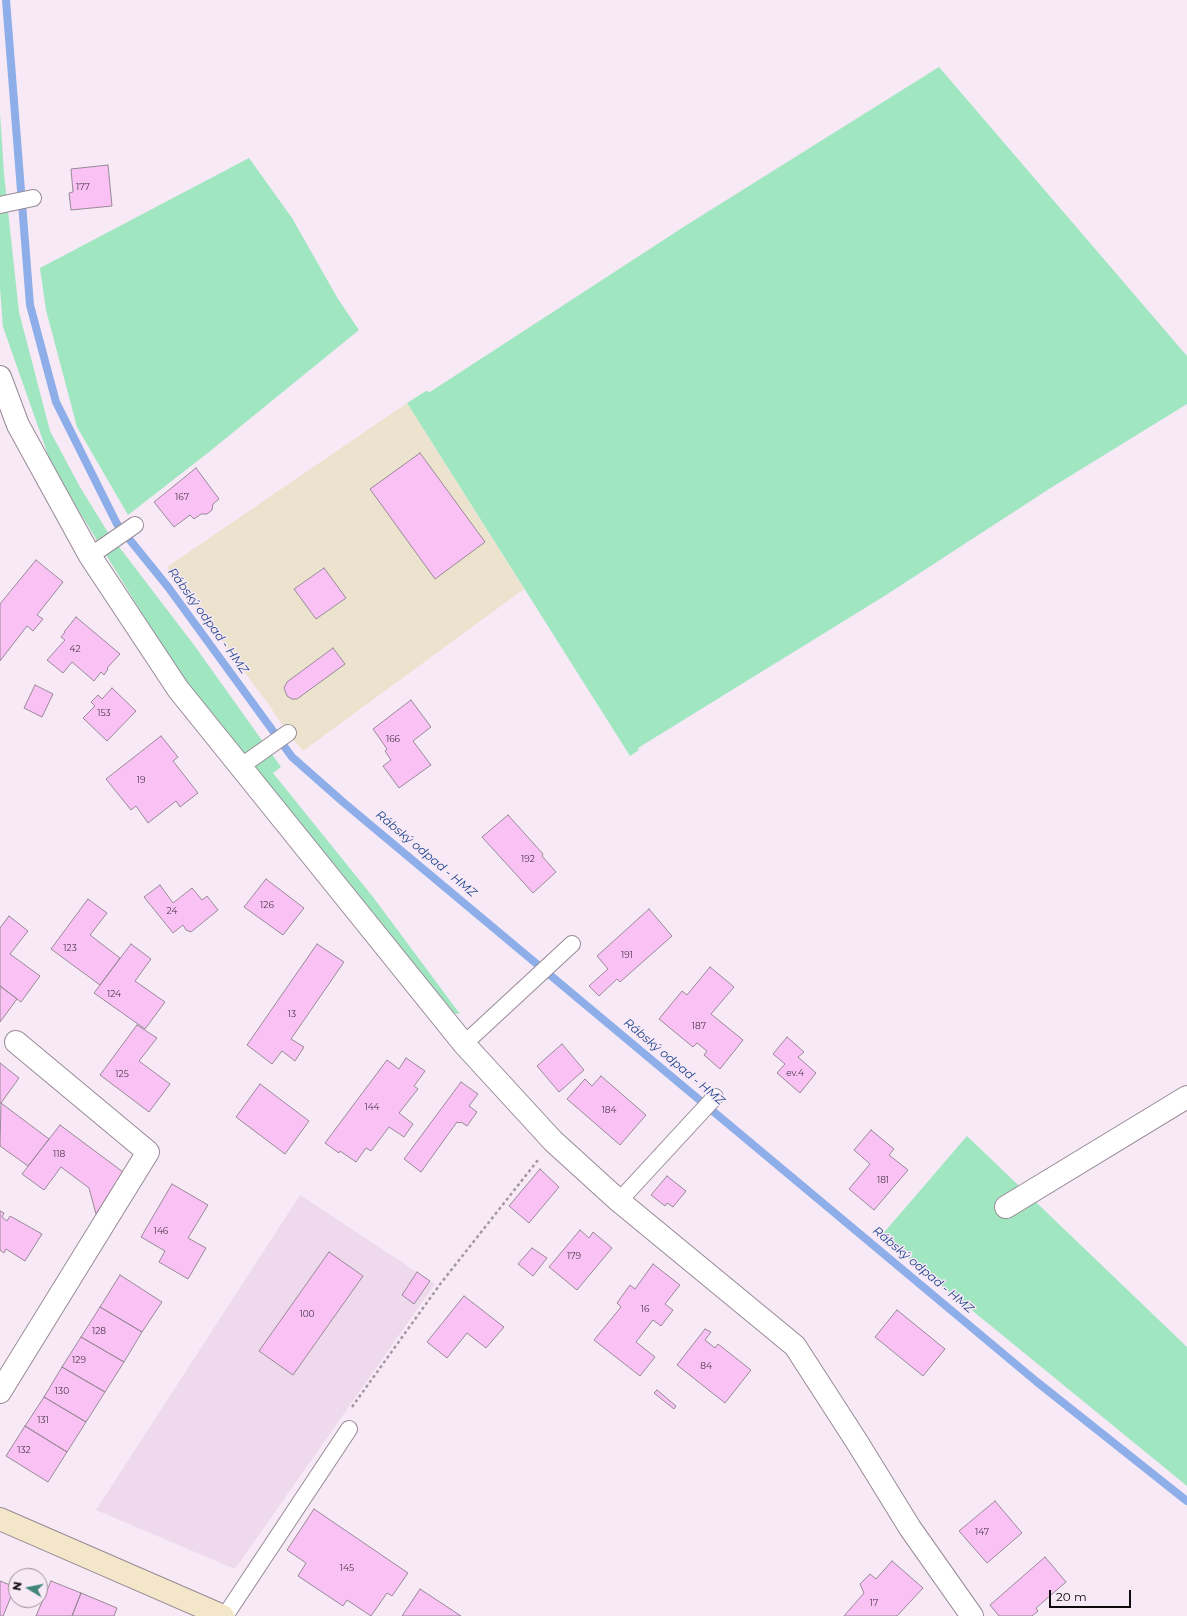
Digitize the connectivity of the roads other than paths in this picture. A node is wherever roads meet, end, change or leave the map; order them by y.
1 (33, 198) dead end
2 (2, 205) edge
3 (0, 377) edge
4 (135, 524) dead end
5 (90, 556) junction
6 (288, 733) dead end
7 (240, 767) junction
8 (572, 944) dead end
9 (16, 1042) dead end
10 (464, 1044) junction
11 (715, 1097) dead end
12 (1187, 1097) edge
13 (619, 1201) junction
14 (1006, 1207) dead end
15 (0, 1392) edge
16 (349, 1429) dead end
17 (0, 1519) edge
18 (224, 1616) edge
19 (972, 1616) edge

1 - 2 lane
3 - 5 street
4 - 5 lane
5 - 7 street
6 - 7 lane
7 - 10 street
8 - 10 lane
9 - 15 street
10 - 13 street
11 - 13 lane
12 - 14 street
13 - 19 street
16 - 18 lane
17 - 18 street

